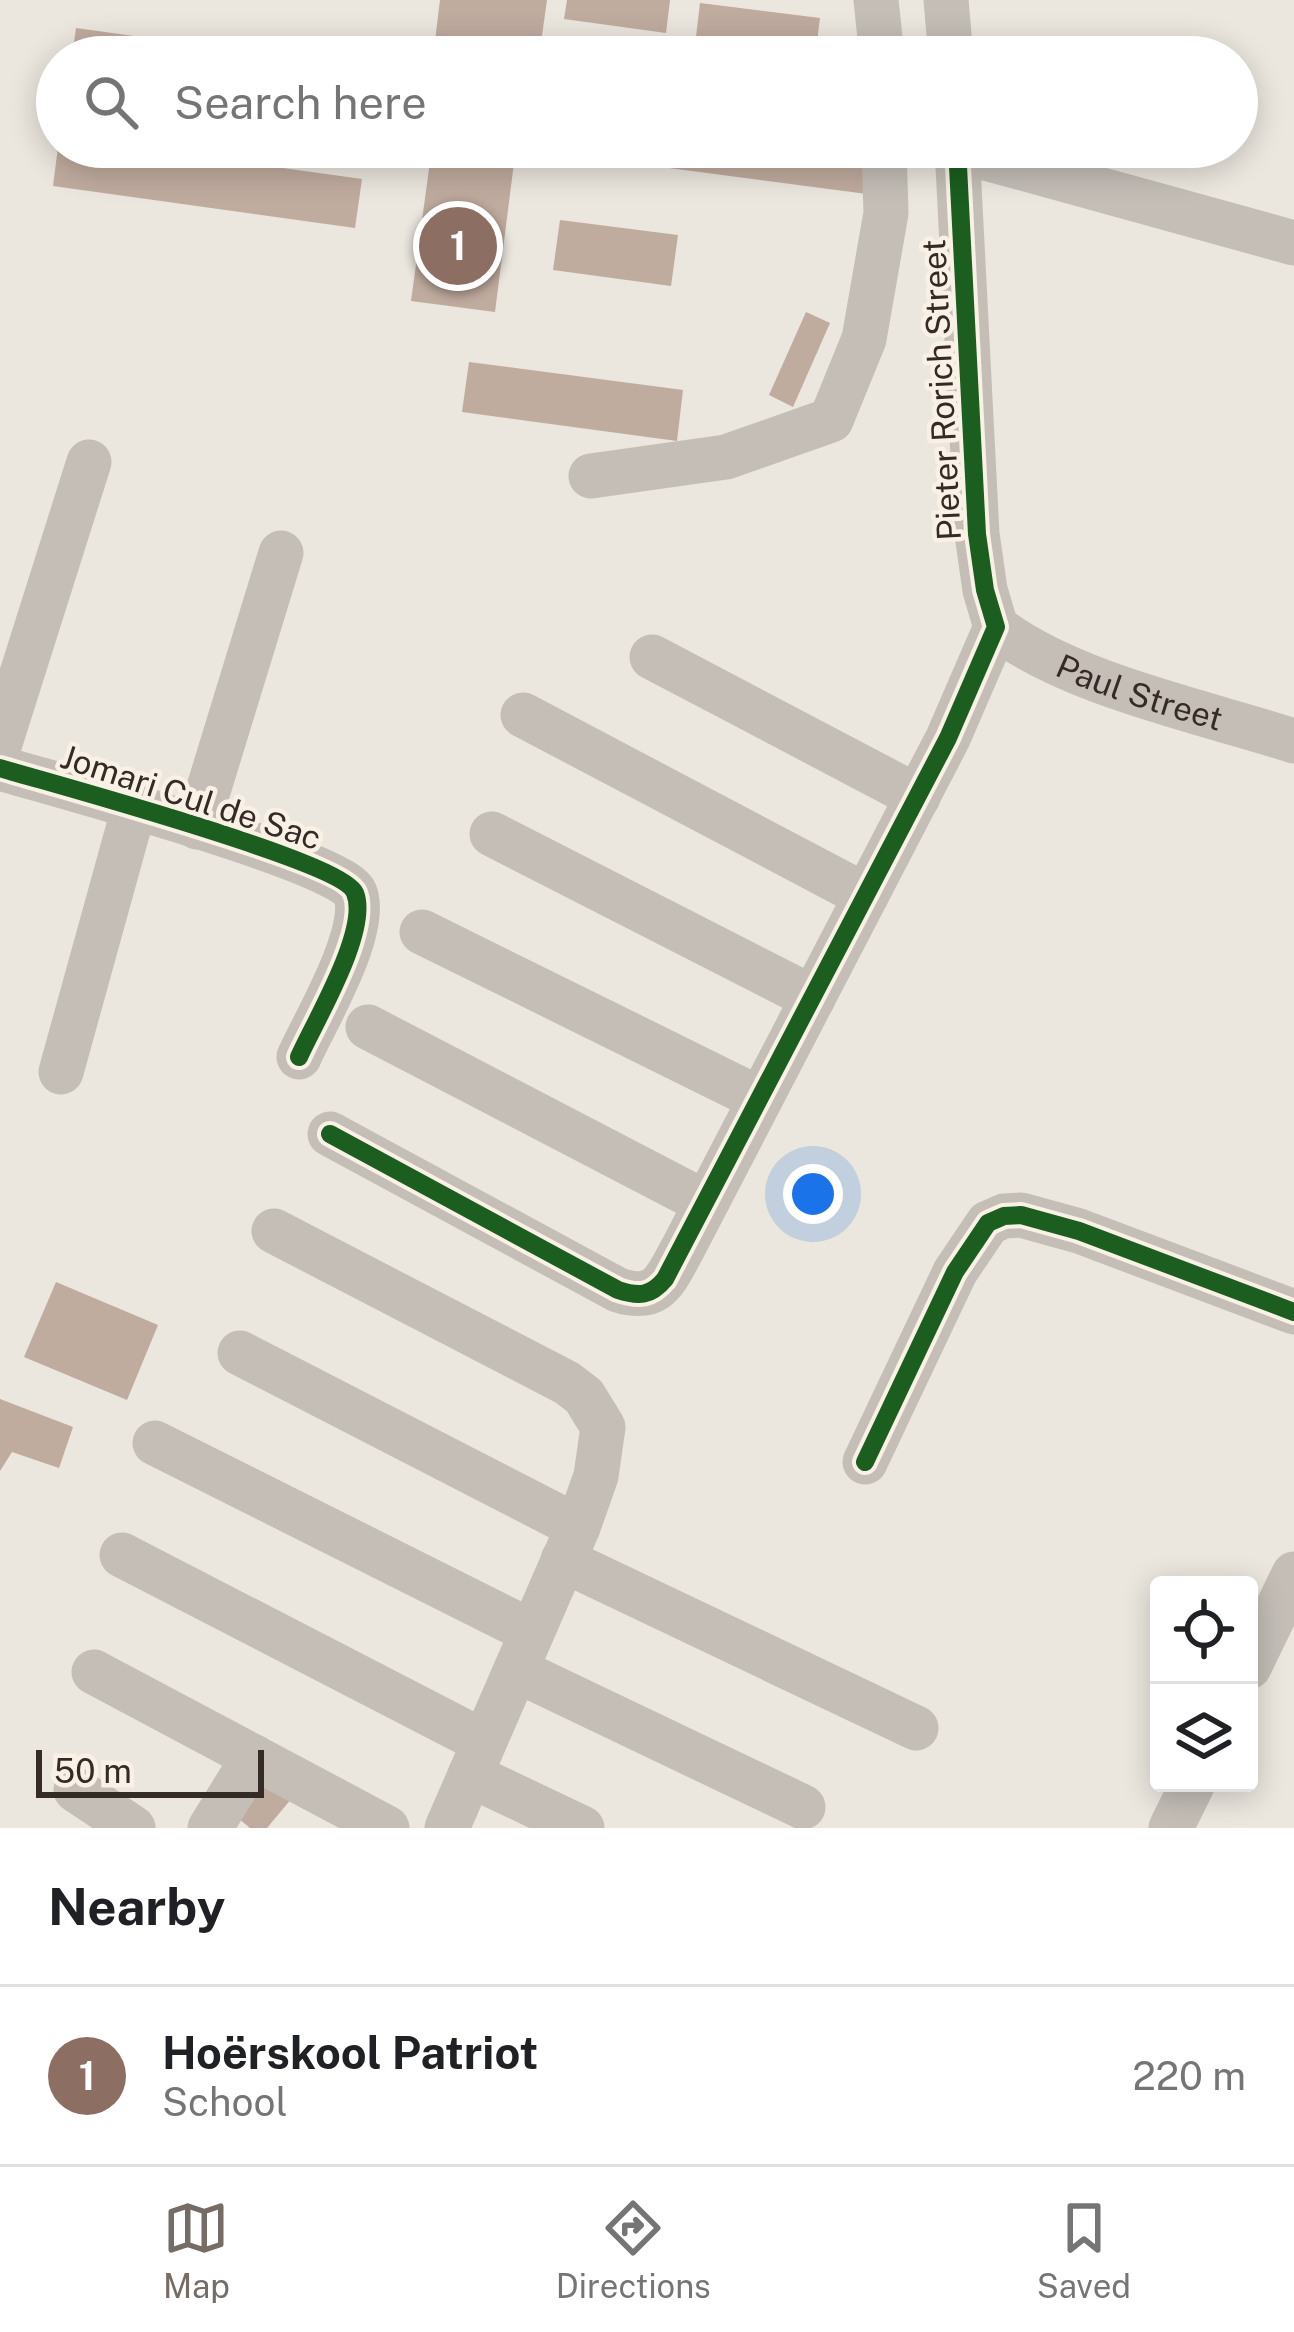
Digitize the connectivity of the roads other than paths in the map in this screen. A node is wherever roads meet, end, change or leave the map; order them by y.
1 (876, 0) edge
2 (946, 0) edge
3 (880, 36) edge
4 (949, 36) edge
5 (885, 168) edge
6 (958, 168) edge
7 (1025, 168) edge
8 (1294, 243) edge
9 (89, 462) dead end
10 (591, 476) dead end
11 (281, 553) dead end
12 (996, 627) junction
13 (652, 657) dead end
14 (523, 715) dead end
15 (1294, 741) edge
16 (0, 743) edge
17 (0, 768) edge
18 (918, 796) junction
19 (134, 808) junction
20 (196, 827) junction
21 (491, 833) dead end
22 (866, 896) junction
23 (422, 932) dead end
24 (813, 998) junction
25 (368, 1027) dead end
26 (299, 1057) dead end
27 (62, 1072) dead end
28 (760, 1100) junction
29 (330, 1134) dead end
30 (706, 1203) junction
31 (274, 1231) dead end
32 (1294, 1312) edge
33 (240, 1352) dead end
34 (155, 1443) dead end
35 (865, 1462) dead end
36 (571, 1543) junction
37 (122, 1555) dead end
38 (1294, 1574) edge
39 (1258, 1648) edge
40 (524, 1651) junction
41 (94, 1672) dead end
42 (916, 1728) dead end
43 (254, 1757) junction
44 (477, 1759) junction
45 (76, 1790) dead end
46 (1189, 1792) edge
47 (803, 1807) dead end
48 (133, 1828) edge
49 (210, 1828) edge
50 (387, 1828) edge
51 (447, 1828) edge
52 (582, 1828) edge
53 (1172, 1828) edge

1 - 3 street
2 - 4 street
5 - 10 street
6 - 12 street, Pieter Rorich Street
7 - 8 street
9 - 16 street
11 - 20 street
12 - 15 street, Paul Street
12 - 18 street
13 - 18 street
14 - 22 street
17 - 19 street, Jomari Cul de Sac
18 - 22 street
19 - 20 street, Jomari Cul de Sac
19 - 27 street
20 - 26 street, Jomari Cul de Sac
21 - 24 street
22 - 24 street
23 - 28 street
24 - 28 street
25 - 30 street
28 - 30 street
29 - 30 street
31 - 36 street
32 - 35 street
33 - 36 street
34 - 40 street
36 - 40 street
36 - 42 street
37 - 44 street
38 - 39 street
40 - 44 street
40 - 47 street
41 - 43 street
43 - 49 street
43 - 50 street
44 - 51 street
44 - 52 street
45 - 48 street
46 - 53 street

